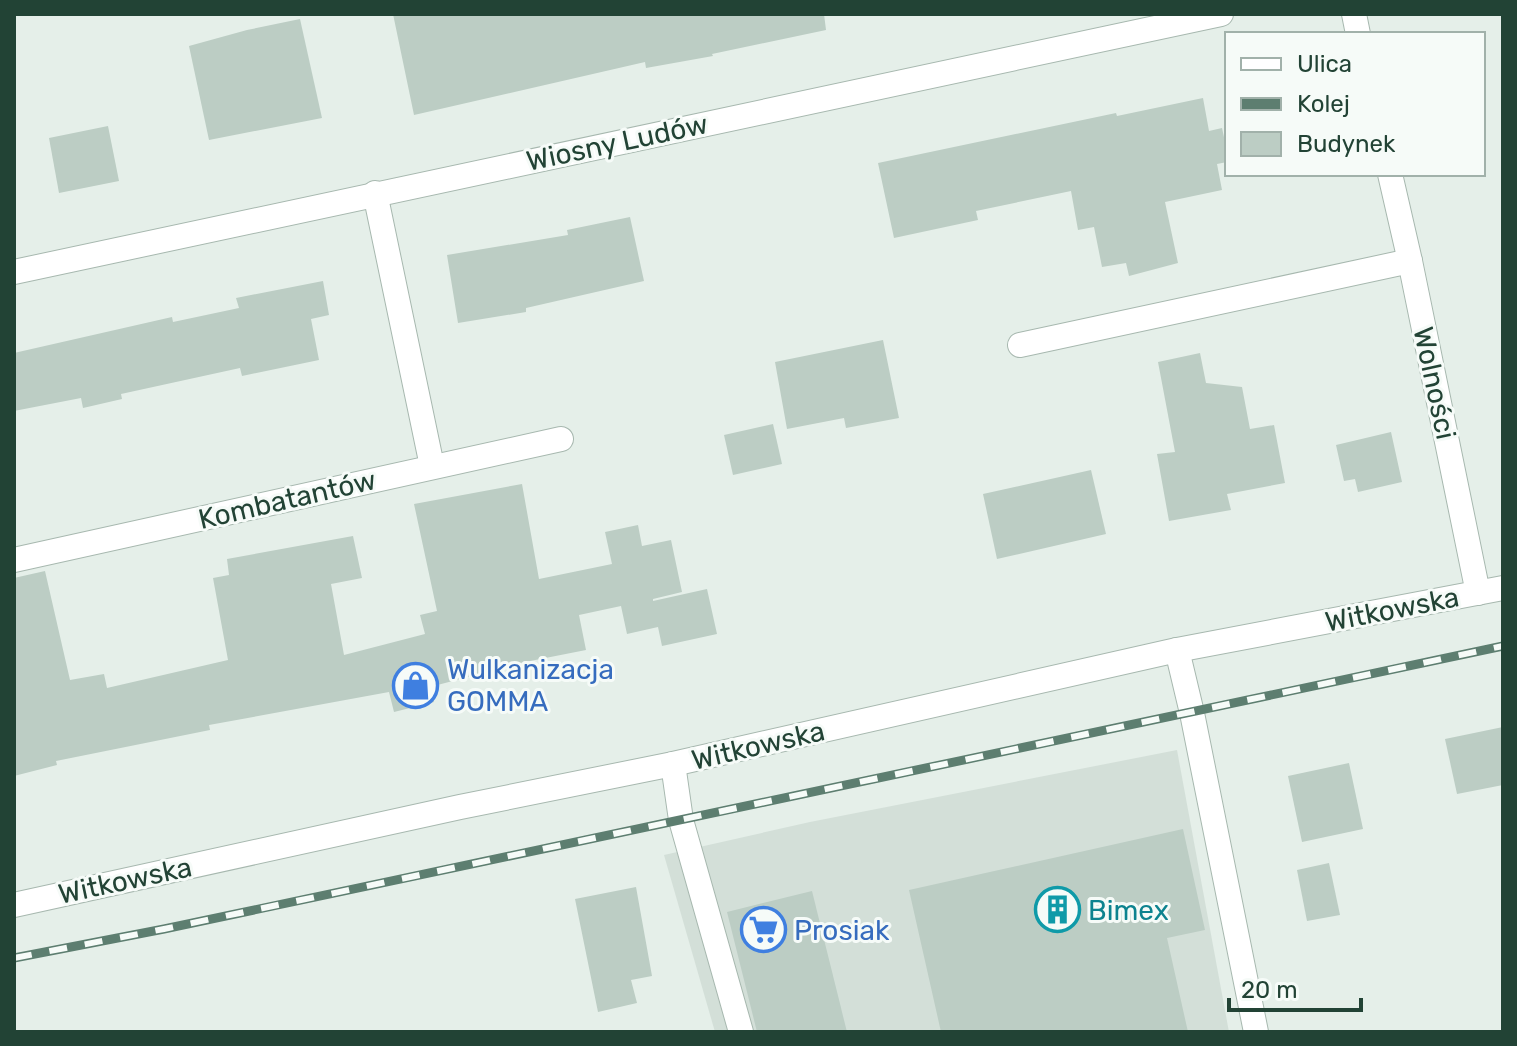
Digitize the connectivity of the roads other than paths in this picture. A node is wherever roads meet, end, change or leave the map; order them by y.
1 (1221, 14) edge
2 (1390, 176) edge
3 (375, 193) junction
4 (1410, 261) junction
5 (14, 272) edge
6 (1020, 345) dead end
7 (561, 439) dead end
8 (432, 466) junction
9 (14, 560) edge
10 (1503, 588) edge
11 (1478, 593) junction
12 (1177, 650) junction
13 (673, 764) junction
14 (14, 905) edge
15 (741, 1032) edge
16 (1256, 1032) edge

1 - 3 street, Wiosny Ludów
2 - 4 street, Wolności
3 - 5 street, Wiosny Ludów
3 - 8 street
4 - 6 street
4 - 11 street, Wolności
7 - 8 street, Kombatantów
8 - 9 street, Kombatantów
10 - 11 street, Witkowska
11 - 12 street, Witkowska
12 - 13 street, Witkowska
12 - 16 street
13 - 14 street, Witkowska
13 - 15 street

